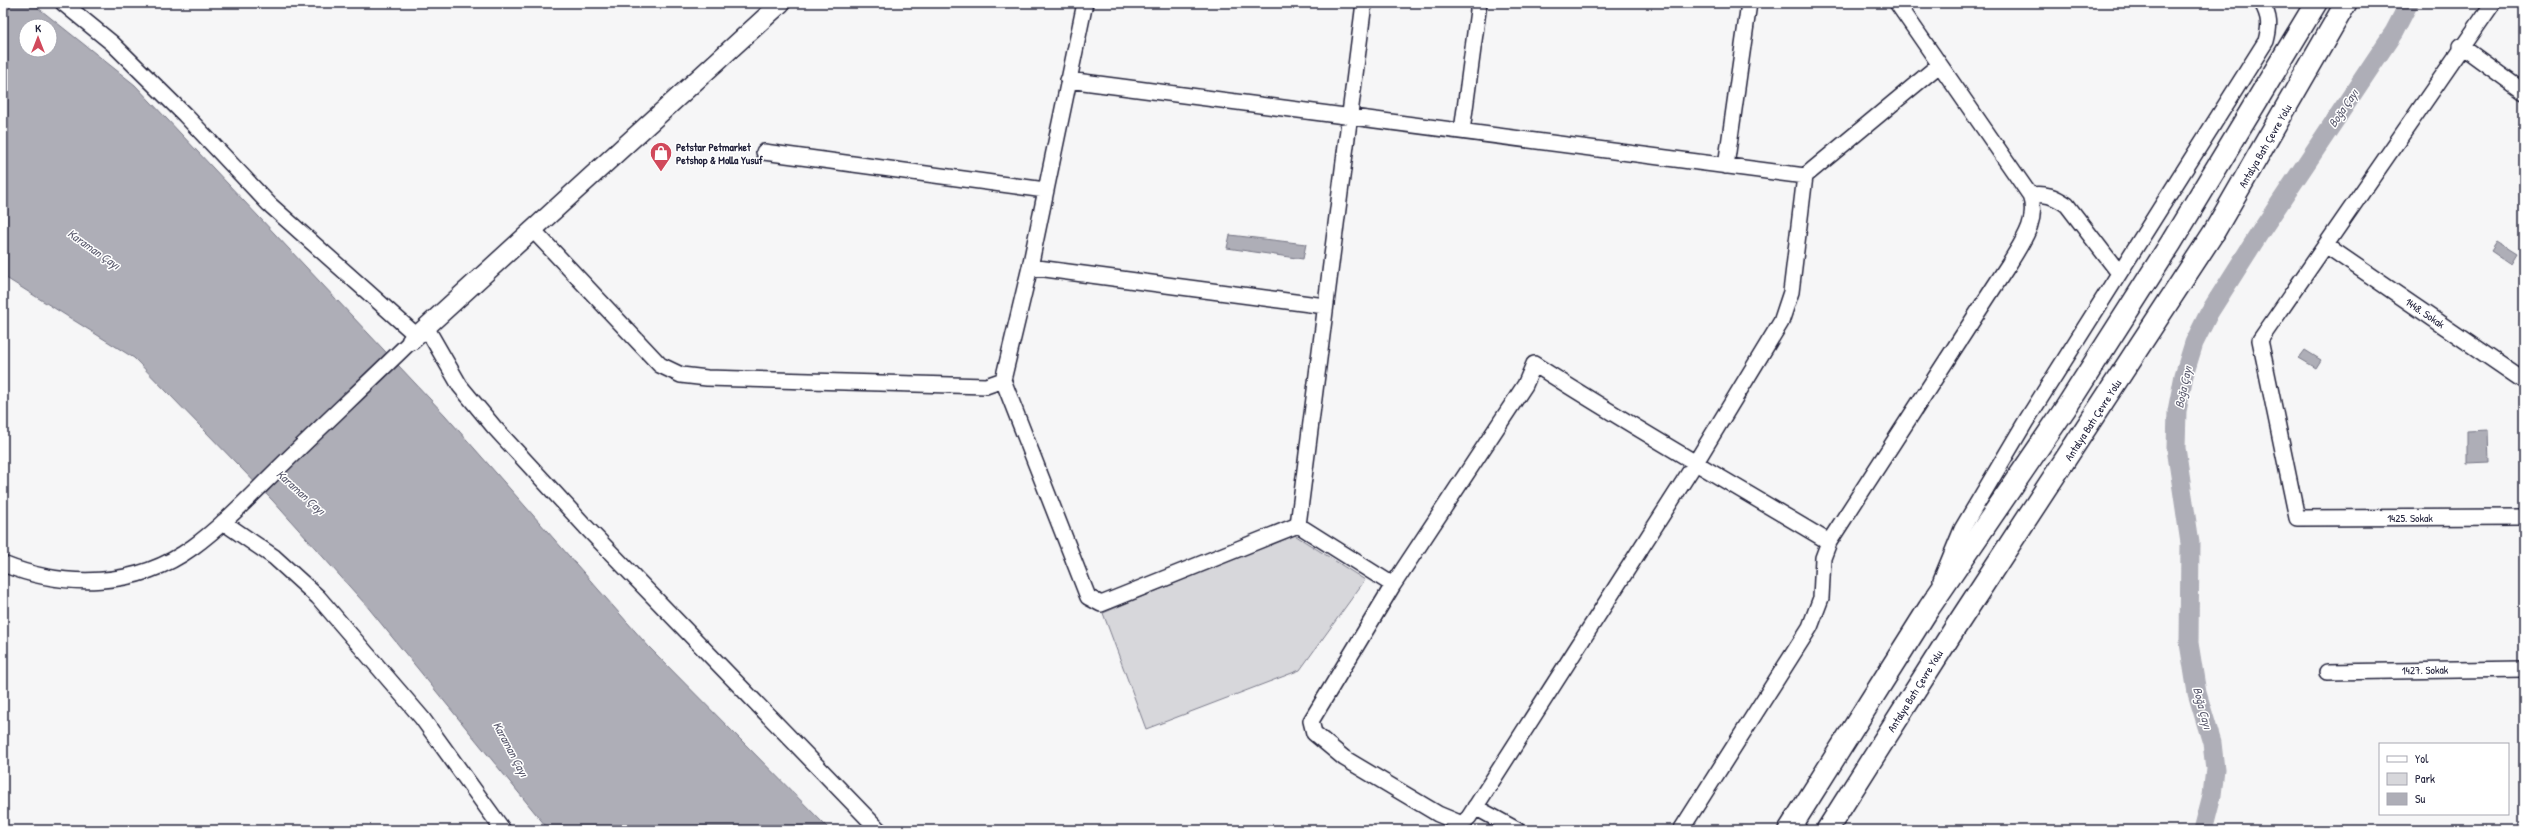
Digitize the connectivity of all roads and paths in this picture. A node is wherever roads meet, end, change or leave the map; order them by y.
1 (63, 3) edge
2 (781, 3) edge
3 (1085, 3) edge
4 (1364, 3) edge
5 (1479, 3) edge
6 (1749, 3) edge
7 (1897, 3) edge
8 (2262, 3) edge
9 (2316, 3) edge
10 (2346, 3) edge
11 (2492, 3) edge
12 (2461, 46) junction
13 (1939, 65) junction
14 (1068, 80) junction
15 (2524, 92) edge
16 (1349, 116) junction
17 (1462, 131) junction
18 (764, 152) dead end
19 (1726, 166) junction
20 (1806, 176) junction
21 (1045, 190) junction
22 (2030, 195) junction
23 (534, 231) junction
24 (2327, 246) junction
25 (1030, 267) junction
26 (2119, 273) junction
27 (1325, 306) junction
28 (418, 335) junction
29 (1003, 380) junction
30 (2524, 381) edge
31 (1696, 462) junction
32 (2524, 517) edge
33 (223, 522) junction
34 (1298, 525) junction
35 (1829, 542) junction
36 (3, 564) edge
37 (1393, 585) junction
38 (1929, 608) junction
39 (2524, 669) edge
40 (2327, 672) dead end
41 (1475, 807) junction
42 (503, 830) edge
43 (878, 830) edge
44 (1517, 830) edge
45 (1681, 830) edge
46 (1789, 830) edge
47 (1827, 830) edge

1 - 28 street
2 - 23 main road
3 - 14 street
4 - 16 street
5 - 17 street
6 - 19 street
7 - 13 street
8 - 26 street
9 - 38 highway
10 - 47 highway, Antalya Batı Çevre Yolu
11 - 12 street
12 - 15 street
12 - 24 street
13 - 20 street
13 - 22 street
14 - 16 street
14 - 21 street
16 - 17 street
16 - 27 street
17 - 19 street
18 - 21 street
19 - 20 street
20 - 31 street
21 - 25 street
22 - 26 street
22 - 35 street
23 - 28 main road
23 - 29 street
24 - 30 street, 1448. Sokak
24 - 32 street, 1425. Sokak
25 - 27 street
25 - 29 street
26 - 38 street
27 - 34 street
28 - 33 street
28 - 43 street
29 - 34 street
31 - 35 street
31 - 37 street
31 - 41 street
33 - 36 street
33 - 42 street
34 - 37 street
35 - 45 street
37 - 41 street
38 - 46 highway
39 - 40 street, 1427. Sokak
41 - 44 street

